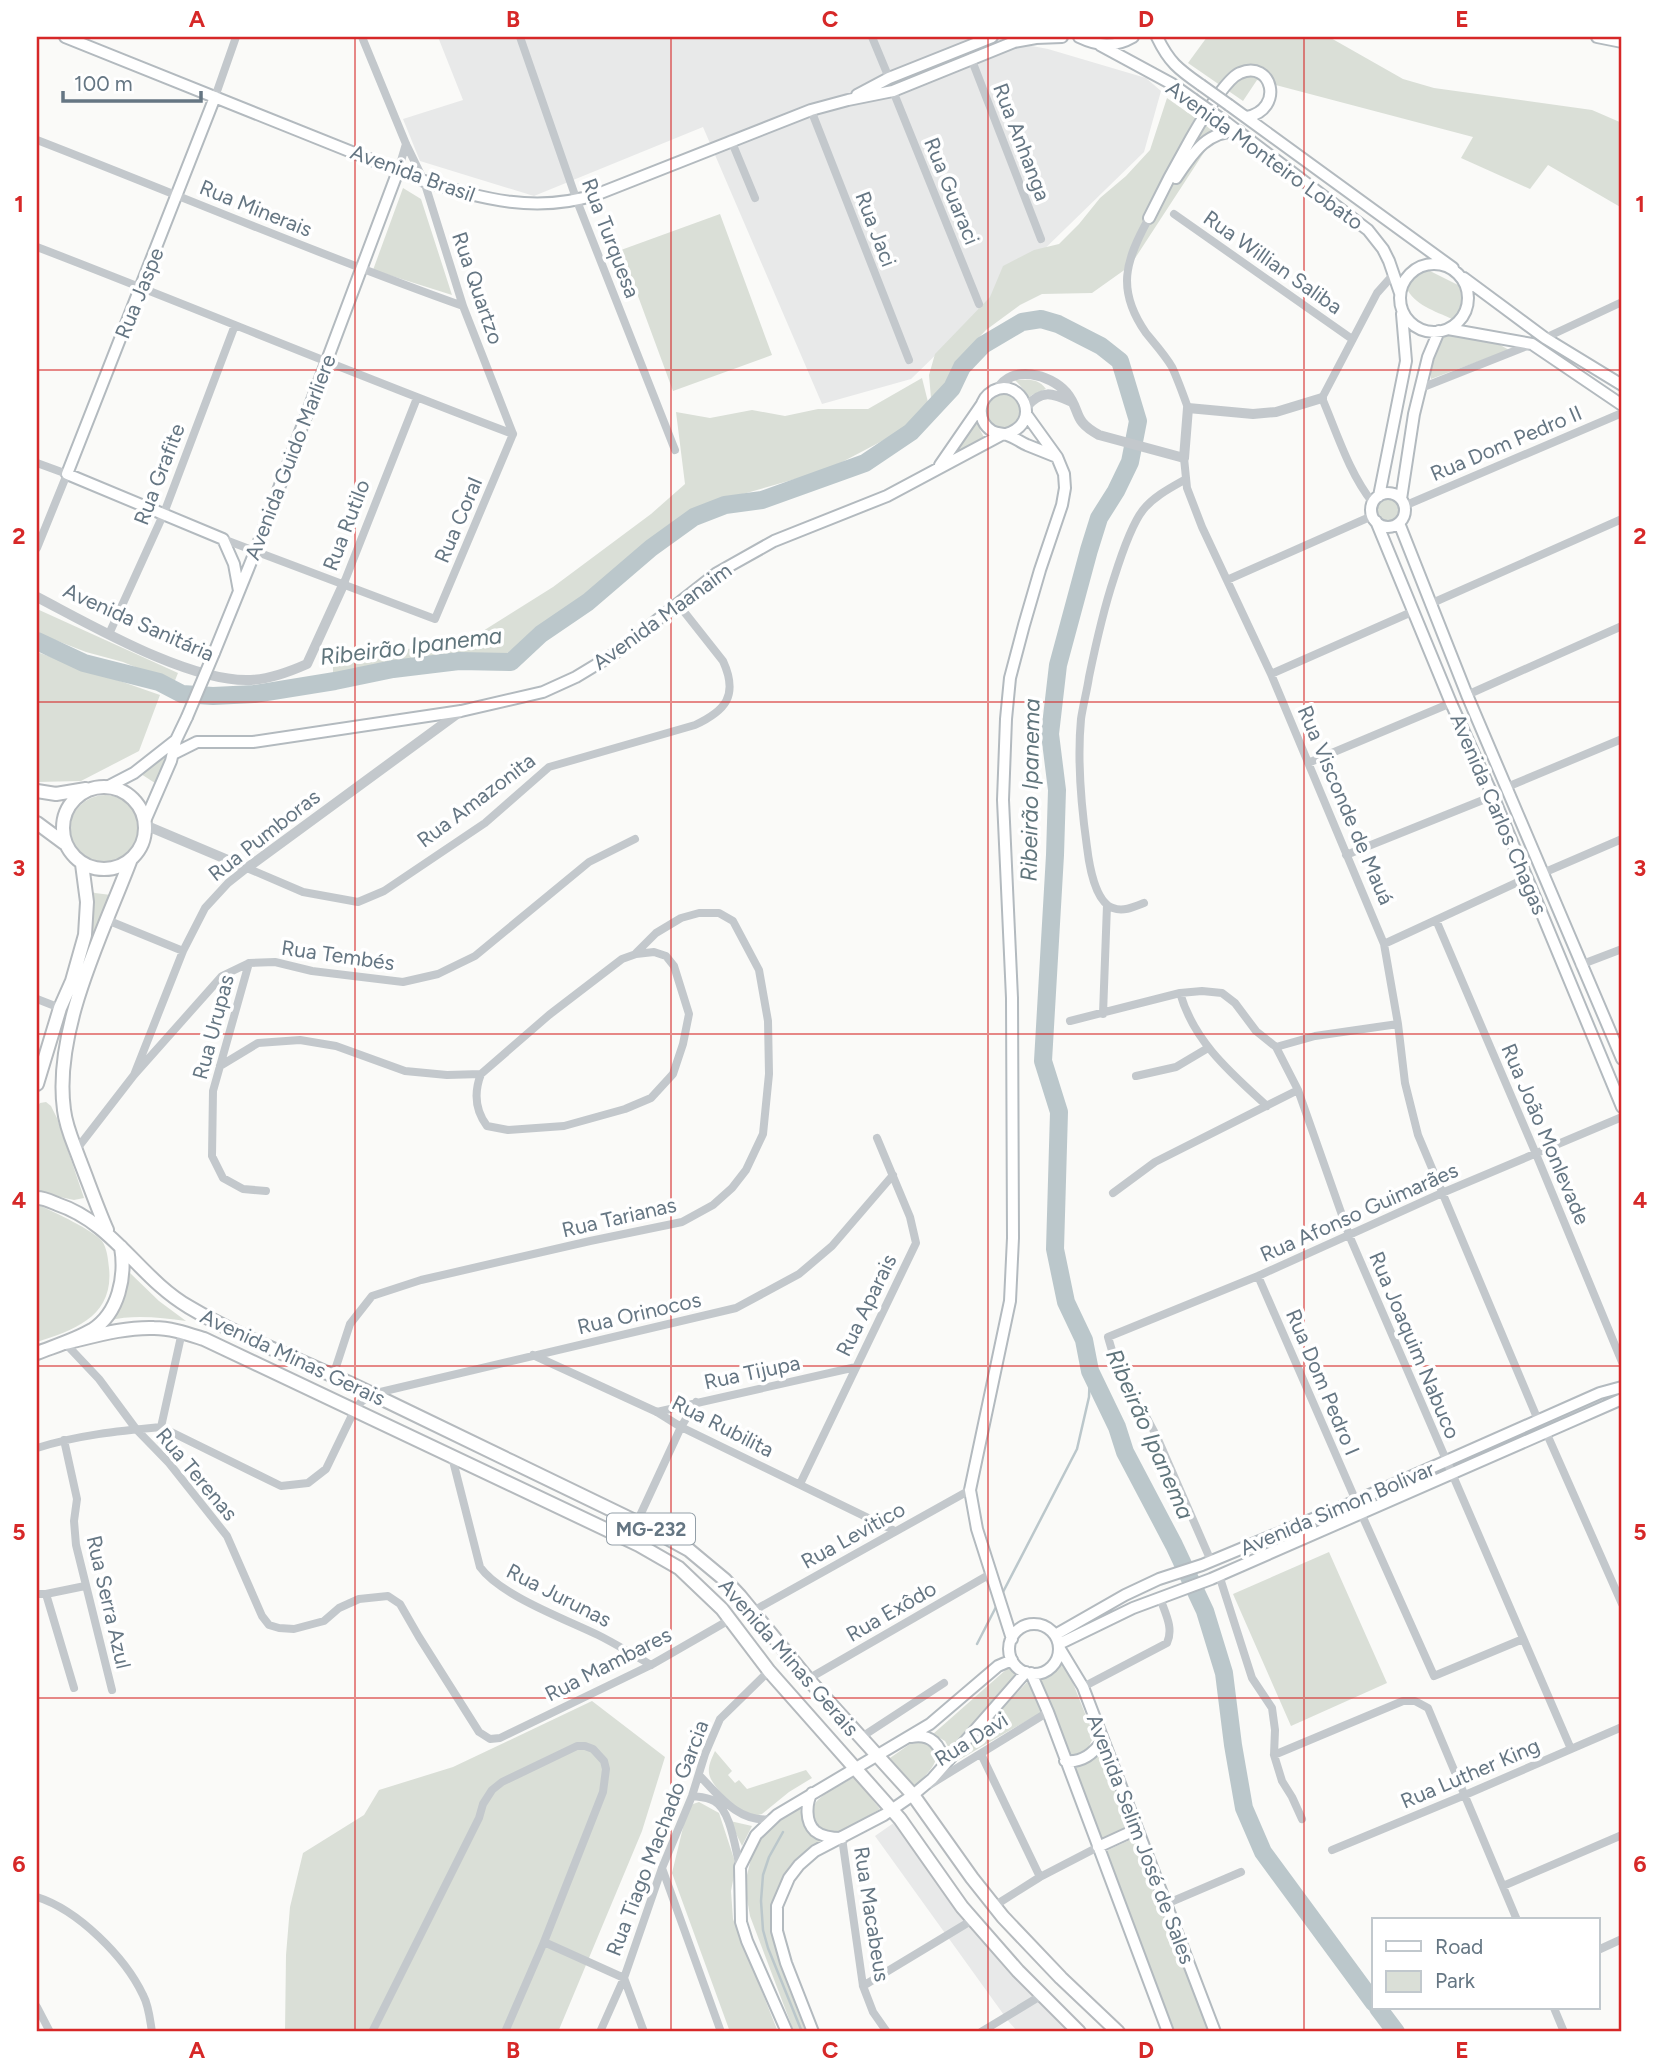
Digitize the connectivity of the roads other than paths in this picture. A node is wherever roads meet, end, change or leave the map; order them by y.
1 (65, 37) edge
2 (236, 37) edge
3 (354, 37) edge
4 (520, 37) edge
5 (872, 37) edge
6 (992, 37) edge
7 (1062, 37) edge
8 (1079, 37) edge
9 (1133, 37) edge
10 (1157, 37) edge
11 (1597, 37) edge
12 (363, 38) edge
13 (1622, 42) edge
14 (1100, 45) junction
15 (971, 58) junction
16 (889, 78) junction
17 (893, 91) junction
18 (215, 97) junction
19 (848, 100) junction
20 (811, 110) junction
21 (1247, 117) junction
22 (1239, 131) junction
23 (37, 140) edge
24 (731, 140) junction
25 (406, 144) junction
26 (398, 171) junction
27 (424, 181) junction
28 (178, 195) junction
29 (755, 198) dead end
30 (577, 201) junction
31 (1174, 214) dead end
32 (1149, 218) junction
33 (1041, 239) dead end
34 (37, 248) edge
35 (360, 269) junction
36 (1456, 272) junction
37 (1393, 275) junction
38 (142, 287) junction
39 (1400, 299) junction
40 (1622, 302) edge
41 (979, 304) dead end
42 (463, 306) junction
43 (235, 324) junction
44 (1444, 330) junction
45 (1545, 338) junction
46 (1352, 339) junction
47 (1532, 344) junction
48 (909, 360) dead end
49 (327, 361) junction
50 (1622, 385) edge
51 (1421, 388) junction
52 (998, 389) junction
53 (417, 398) junction
54 (1322, 398) junction
55 (1073, 402) junction
56 (982, 404) junction
57 (1622, 405) edge
58 (1188, 408) junction
59 (1026, 411) junction
60 (1622, 413) edge
61 (513, 433) junction
62 (1005, 434) junction
63 (675, 450) dead end
64 (1057, 457) junction
65 (1184, 458) junction
66 (37, 463) edge
67 (938, 468) junction
68 (67, 474) junction
69 (1186, 479) junction
70 (1376, 500) junction
71 (1403, 502) junction
72 (164, 513) junction
73 (1374, 518) junction
74 (1622, 519) edge
75 (1399, 523) junction
76 (223, 539) junction
77 (37, 548) edge
78 (254, 552) junction
79 (1227, 580) junction
80 (344, 583) junction
81 (239, 591) junction
82 (37, 597) edge
83 (678, 604) junction
84 (1430, 604) junction
85 (1414, 611) junction
86 (1622, 626) edge
87 (110, 634) junction
88 (307, 664) joint
89 (1271, 674) junction
90 (1467, 695) junction
91 (1451, 703) junction
92 (461, 711) junction
93 (185, 721) junction
94 (1622, 739) edge
95 (176, 740) junction
96 (206, 740) junction
97 (173, 754) junction
98 (1308, 763) junction
99 (1507, 787) junction
100 (100, 788) junction
101 (37, 791) edge
102 (1493, 796) junction
103 (37, 823) edge
104 (145, 823) junction
105 (635, 839) dead end
106 (1622, 839) edge
107 (64, 843) junction
108 (1346, 855) junction
109 (131, 859) junction
110 (82, 864) junction
111 (247, 868) junction
112 (1543, 873) junction
113 (1527, 878) junction
114 (1144, 903) dead end
115 (1107, 905) junction
116 (107, 920) junction
117 (1436, 920) junction
118 (1384, 944) junction
119 (1622, 949) edge
120 (183, 951) junction
121 (636, 954) junction
122 (249, 963) junction
123 (1580, 965) junction
124 (1180, 993) junction
125 (37, 999) edge
126 (60, 1008) junction
127 (1103, 1014) junction
128 (1070, 1021) dead end
129 (1398, 1024) junction
130 (1276, 1047) junction
131 (1208, 1048) junction
132 (1622, 1059) edge
133 (220, 1066) junction
134 (481, 1074) junction
135 (134, 1075) junction
136 (1136, 1076) dead end
137 (37, 1084) edge
138 (1298, 1090) junction
139 (1267, 1106) junction
140 (1622, 1107) edge
141 (1622, 1117) edge
142 (877, 1138) dead end
143 (76, 1150) junction
144 (1536, 1154) junction
145 (893, 1175) junction
146 (266, 1191) dead end
147 (1113, 1193) dead end
148 (1442, 1193) junction
149 (37, 1198) edge
150 (109, 1234) junction
151 (1349, 1235) junction
152 (121, 1247) junction
153 (1258, 1276) junction
154 (182, 1332) junction
155 (65, 1343) junction
156 (37, 1353) edge
157 (533, 1355) junction
158 (1622, 1362) edge
159 (856, 1367) junction
160 (333, 1376) junction
161 (1622, 1387) edge
162 (372, 1394) junction
163 (1622, 1399) edge
164 (696, 1402) junction
165 (354, 1411) junction
166 (657, 1412) junction
167 (1538, 1420) junction
168 (161, 1427) junction
169 (681, 1427) junction
170 (136, 1429) junction
171 (1546, 1432) junction
172 (64, 1440) junction
173 (37, 1448) edge
174 (452, 1457) junction
175 (1446, 1461) junction
176 (1451, 1474) junction
177 (800, 1484) junction
178 (970, 1490) junction
179 (1356, 1501) junction
180 (1361, 1513) junction
181 (637, 1522) junction
182 (895, 1531) junction
183 (1206, 1563) junction
184 (992, 1573) junction
185 (1215, 1577) junction
186 (85, 1586) junction
187 (41, 1594) edge
188 (1163, 1597) junction
189 (1622, 1604) edge
190 (753, 1611) junction
191 (731, 1619) junction
192 (1012, 1639) junction
193 (1523, 1639) junction
194 (1058, 1643) junction
195 (1012, 1660) junction
196 (651, 1665) junction
197 (769, 1671) junction
198 (1029, 1673) junction
199 (808, 1679) junction
200 (944, 1683) dead end
201 (1083, 1686) junction
202 (74, 1688) dead end
203 (112, 1690) dead end
204 (1048, 1712) junction
205 (1622, 1727) edge
206 (500, 1738) joint
207 (860, 1738) junction
208 (905, 1738) junction
209 (1103, 1741) junction
210 (1571, 1749) junction
211 (981, 1754) junction
212 (1274, 1755) junction
213 (876, 1756) junction
214 (1065, 1761) junction
215 (945, 1764) junction
216 (855, 1768) junction
217 (699, 1775) junction
218 (811, 1793) junction
219 (913, 1795) junction
220 (1465, 1795) junction
221 (692, 1796) junction
222 (892, 1810) junction
223 (771, 1819) junction
224 (1302, 1819) dead end
225 (1137, 1829) junction
226 (1622, 1835) edge
227 (842, 1838) junction
228 (1098, 1847) junction
229 (1332, 1850) dead end
230 (740, 1867) junction
231 (662, 1868) junction
232 (1241, 1872) dead end
233 (1040, 1877) junction
234 (1503, 1886) junction
235 (37, 1898) edge
236 (1166, 1905) junction
237 (994, 1906) junction
238 (1516, 1918) edge
239 (974, 1919) junction
240 (1622, 1939) edge
241 (544, 1942) junction
242 (1600, 1949) edge
243 (624, 1978) junction
244 (863, 1986) junction
245 (1042, 1995) junction
246 (37, 2007) edge
247 (1555, 2010) edge
248 (50, 2032) edge
249 (152, 2032) edge
250 (372, 2032) edge
251 (505, 2032) edge
252 (600, 2032) edge
253 (644, 2032) edge
254 (721, 2032) edge
255 (787, 2032) edge
256 (813, 2032) edge
257 (887, 2032) edge
258 (981, 2032) edge
259 (1079, 2032) edge
260 (1118, 2032) edge
261 (1168, 2032) edge
262 (1215, 2032) edge
263 (1564, 2032) edge

1 - 18 main road, Avenida Brasil
2 - 18 street, Rua Jaspe
3 - 12 street
4 - 30 street, Rua Turquesa
5 - 16 street
6 - 16 main road, Avenida Brasil
7 - 15 main road, Avenida Brasil
8 - 14 main road, Avenida Monteiro Lobato
9 - 14 main road
10 - 21 main road, Avenida Monteiro Lobato, bridge
11 - 13 main road
12 - 25 street, Rua Quartzo
14 - 22 main road, Avenida Monteiro Lobato, bridge
15 - 17 main road, Avenida Brasil
15 - 33 street, Rua Anhanga
16 - 19 main road, Avenida Brasil
17 - 19 main road, Avenida Brasil
17 - 41 street, Rua Guaraci
18 - 26 main road, Avenida Brasil
18 - 28 main road, Rua Jaspe
19 - 20 main road, Avenida Brasil
20 - 24 main road, Avenida Brasil
20 - 48 street, Rua Jaci
21 - 32 main road
21 - 36 main road, Avenida Monteiro Lobato
22 - 32 main road
22 - 37 main road, Avenida Monteiro Lobato
23 - 28 street, Rua Minerais
24 - 29 street
24 - 30 main road, Avenida Brasil
25 - 26 street
25 - 27 street, Rua Quartzo
26 - 27 main road, Avenida Brasil
26 - 35 main road, Avenida Guido Marliere
27 - 30 main road, Avenida Brasil
27 - 42 street, Rua Quartzo
28 - 35 street, Rua Minerais
28 - 38 main road, Rua Jaspe
30 - 63 street, Rua Turquesa
31 - 46 street, Rua Willian Saliba
32 - 58 street, Rua Visconde de Mauá
34 - 38 street
35 - 42 street, Rua Minerais
35 - 49 main road, Avenida Guido Marliere
36 - 39 main road
36 - 44 main road
36 - 45 main road, Avenida Monteiro Lobato
37 - 39 main road, Avenida Monteiro Lobato
37 - 46 street
38 - 43 street
38 - 68 main road, Rua Jaspe
39 - 44 main road
39 - 70 main road
40 - 45 street
42 - 61 street, Rua Quartzo
43 - 49 street
43 - 72 street, Rua Grafite
44 - 47 main road
44 - 51 main road
45 - 50 main road, Avenida Monteiro Lobato
46 - 54 street
47 - 51 street
47 - 57 main road
49 - 53 street
49 - 78 main road, Avenida Guido Marliere
51 - 71 main road
52 - 55 street
52 - 56 main road
52 - 59 main road
53 - 61 street
53 - 80 street, Rua Rutilo
54 - 58 street
54 - 70 street
55 - 59 street
55 - 65 street
56 - 62 main road
56 - 67 main road, Avenida Maanaim
58 - 65 street, Rua Visconde de Mauá
59 - 62 main road
59 - 64 main road
60 - 71 street, Rua Dom Pedro II
61 - 80 street, Rua Coral
62 - 64 main road
62 - 67 main road, Avenida Maanaim
64 - 178 main road
65 - 69 street, Rua Visconde de Mauá
66 - 68 street
67 - 83 main road, Avenida Maanaim
68 - 72 main road
68 - 77 street, Rua Jaspe
69 - 79 street, Rua Visconde de Mauá
69 - 115 street
70 - 71 main road
70 - 73 main road
71 - 75 main road
72 - 76 main road
72 - 87 street, Rua Grafite
73 - 75 main road
73 - 79 street
73 - 85 main road, Avenida Carlos Chagas
74 - 84 street
75 - 84 main road, Avenida Carlos Chagas
76 - 78 street
76 - 81 main road
78 - 80 street
78 - 81 main road, Avenida Guido Marliere
79 - 89 street, Rua Visconde de Mauá
80 - 88 street, Rua Rutilo
81 - 93 main road, Avenida Guido Marliere, bridge
82 - 87 street, Avenida Sanitária
83 - 92 main road, Avenida Maanaim
83 - 111 street, Rua Amazonita
84 - 90 main road, Avenida Carlos Chagas
85 - 89 street
85 - 91 main road, Avenida Carlos Chagas
86 - 90 street
87 - 88 street, Avenida Sanitária
89 - 98 street, Rua Visconde de Mauá
90 - 99 main road, Avenida Carlos Chagas
91 - 98 street
91 - 102 main road, Avenida Carlos Chagas
92 - 96 main road, Avenida Maanaim
92 - 111 street, Rua Pumboras
93 - 95 main road, Avenida Guido Marliere
93 - 96 main road
94 - 99 street
95 - 97 main road, Avenida Guido Marliere
95 - 100 main road, Avenida Guido Marliere
96 - 97 main road, Avenida Maanaim
97 - 104 main road, Avenida Guido Marliere
98 - 108 street, Rua Visconde de Mauá
99 - 112 main road, Avenida Carlos Chagas
100 - 101 main road
100 - 104 main road
100 - 107 main road
102 - 108 street
102 - 113 main road, Avenida Carlos Chagas
103 - 107 main road
104 - 109 main road, MG-232
104 - 111 street, Rua Amazonita
105 - 122 street, Rua Tembés
106 - 112 street
107 - 110 main road
108 - 118 street, Rua Visconde de Mauá
109 - 110 main road
109 - 116 main road, MG-232
110 - 126 main road
111 - 120 street, Rua Pumboras
112 - 123 main road, Avenida Carlos Chagas
113 - 117 street
113 - 140 main road, Avenida Carlos Chagas
114 - 115 street
115 - 127 street
116 - 120 street
116 - 143 main road, MG-232
117 - 118 street
117 - 144 street, Rua João Monlevade
118 - 129 street, Rua Visconde de Mauá
119 - 123 street
120 - 135 street, Rua Pumboras
121 - 134 street, Rua Tarianas
121 - 134 street
121 - 160 street, Rua Tarianas
122 - 133 street, Rua Urupas
122 - 135 street, Rua Tembés
123 - 132 main road, Avenida Carlos Chagas
124 - 127 street
124 - 130 street
124 - 131 street
125 - 126 street
126 - 137 main road
127 - 128 street
129 - 130 street
129 - 148 street, Rua Visconde de Mauá
130 - 138 street, Rua Joaquim Nabuco
131 - 136 street
131 - 139 street
133 - 134 street
133 - 146 street, Rua Urupas
135 - 143 street, Rua Tembés
138 - 139 street
138 - 151 street, Rua Joaquim Nabuco
139 - 147 street
141 - 144 street, Rua Afonso Guimarães
142 - 145 street, Rua Aparais
143 - 150 main road, MG-232
144 - 148 street, Rua Afonso Guimarães
144 - 158 street, Rua João Monlevade
145 - 157 street, Rua Orinocos
145 - 159 street, Rua Aparais
148 - 151 street, Rua Afonso Guimarães
148 - 167 street, Rua Visconde de Mauá
149 - 150 main road, MG-232
150 - 152 main road, MG-232
151 - 153 street, Rua Afonso Guimarães
151 - 175 street, Rua Joaquim Nabuco
152 - 155 main road
152 - 160 main road, Avenida Minas Gerais / MG-232
153 - 179 street, Rua Dom Pedro I
153 - 183 street, Rua Afonso Guimarães
154 - 155 main road, Avenida Minas Gerais / MG-232
154 - 165 main road, Avenida Minas Gerais / MG-232
154 - 168 street
155 - 156 main road, MG-232
155 - 170 street, Rua Terenas
157 - 162 street, Rua Orinocos
157 - 166 street, Rua Rubilita
159 - 164 street, Rua Tijupa
159 - 177 street, Rua Aparais
160 - 162 main road, Avenida Minas Gerais / MG-232
161 - 167 main road, Avenida Simon Bolivar
162 - 165 street, Rua Orinocos
162 - 181 main road, Avenida Minas Gerais / MG-232
163 - 171 main road, Avenida Simon Bolivar
164 - 166 street, Rua Tijupa
164 - 169 street
165 - 168 street
165 - 174 main road, Avenida Minas Gerais / MG-232
166 - 169 street, Rua Rubilita
167 - 175 main road, Avenida Simon Bolivar
168 - 170 street
169 - 177 street, Rua Rubilita
169 - 181 street
170 - 172 street
170 - 206 street, Rua Terenas
171 - 176 main road, Avenida Simon Bolivar
171 - 189 street
172 - 173 street
172 - 186 street, Rua Serra Azul
174 - 191 main road, Avenida Minas Gerais / MG-232
174 - 196 street, Rua Jurunas
175 - 176 street, Rua Joaquim Nabuco
175 - 179 main road, Avenida Simon Bolivar
176 - 180 main road, Avenida Simon Bolivar
176 - 193 street
177 - 182 street, Rua Rubilita
178 - 182 street, Rua Levitico
178 - 184 main road
179 - 183 main road, Avenida Simon Bolivar
180 - 185 main road, Avenida Simon Bolivar
180 - 193 street
181 - 190 main road, Avenida Minas Gerais / MG-232
182 - 190 street, Rua Levitico
183 - 194 main road, Avenida Simon Bolivar
184 - 192 main road
184 - 199 street, Rua Exôdo
185 - 188 main road, Avenida Simon Bolivar
185 - 212 street
186 - 187 street
186 - 203 street, Rua Serra Azul
187 - 202 street
188 - 194 main road, Avenida Simon Bolivar
188 - 201 street
190 - 199 main road, Avenida Minas Gerais / MG-232
191 - 196 street, Rua Mambares
191 - 197 main road, Avenida Minas Gerais / MG-232
192 - 194 main road
192 - 195 main road
193 - 210 street
194 - 198 main road
194 - 201 main road, Avenida Selim José de Sales
195 - 198 main road
195 - 208 main road
196 - 206 street, Rua Mambares
197 - 216 main road, Avenida Minas Gerais / MG-232
197 - 217 street, Rua Tiago Machado Garcia
198 - 204 main road, Avenida Selim José de Sales
198 - 215 main road
199 - 207 main road, Avenida Minas Gerais / MG-232
200 - 207 street
201 - 209 main road, Avenida Selim José de Sales
204 - 211 street, Rua Davi
204 - 214 main road, Avenida Selim José de Sales
205 - 210 street, Rua Luther King
207 - 213 main road, Avenida Minas Gerais / MG-232
208 - 213 main road
208 - 215 main road
209 - 214 main road
209 - 225 main road, Avenida Selim José de Sales
210 - 220 street, Rua Luther King
211 - 219 street, Rua Davi
211 - 233 street
212 - 220 street
212 - 224 street
213 - 216 main road
213 - 219 main road, Avenida Minas Gerais / MG-232
214 - 228 main road, Avenida Selim José de Sales
215 - 219 main road
216 - 218 main road
216 - 222 main road, Avenida Minas Gerais / MG-232
217 - 221 street, Rua Tiago Machado Garcia
217 - 223 street
218 - 223 main road
218 - 227 main road
219 - 222 main road
219 - 237 main road, Avenida Minas Gerais / MG-232
220 - 229 street, Rua Luther King
220 - 234 street
221 - 230 street
221 - 231 street, Rua Tiago Machado Garcia
222 - 227 main road
222 - 239 main road, Avenida Minas Gerais / MG-232
223 - 230 main road
225 - 228 main road
225 - 236 main road, Avenida Selim José de Sales
226 - 234 street
227 - 244 street, Rua Macabeus
227 - 256 main road
228 - 233 street
228 - 261 main road, Avenida Selim José de Sales
230 - 255 main road
231 - 243 street, Rua Tiago Machado Garcia
231 - 254 street
232 - 236 street
233 - 237 street
234 - 238 street
235 - 249 street
236 - 262 main road, Avenida Selim José de Sales
237 - 260 main road, Avenida Minas Gerais / MG-232
239 - 244 street
239 - 245 main road, Avenida Minas Gerais / MG-232
240 - 242 street
241 - 243 street
241 - 250 street
241 - 251 street
243 - 252 street, Rua Tiago Machado Garcia
243 - 253 street
244 - 257 street, Rua Macabeus
245 - 258 street
245 - 259 main road, Avenida Minas Gerais / MG-232
246 - 248 street
247 - 263 street

